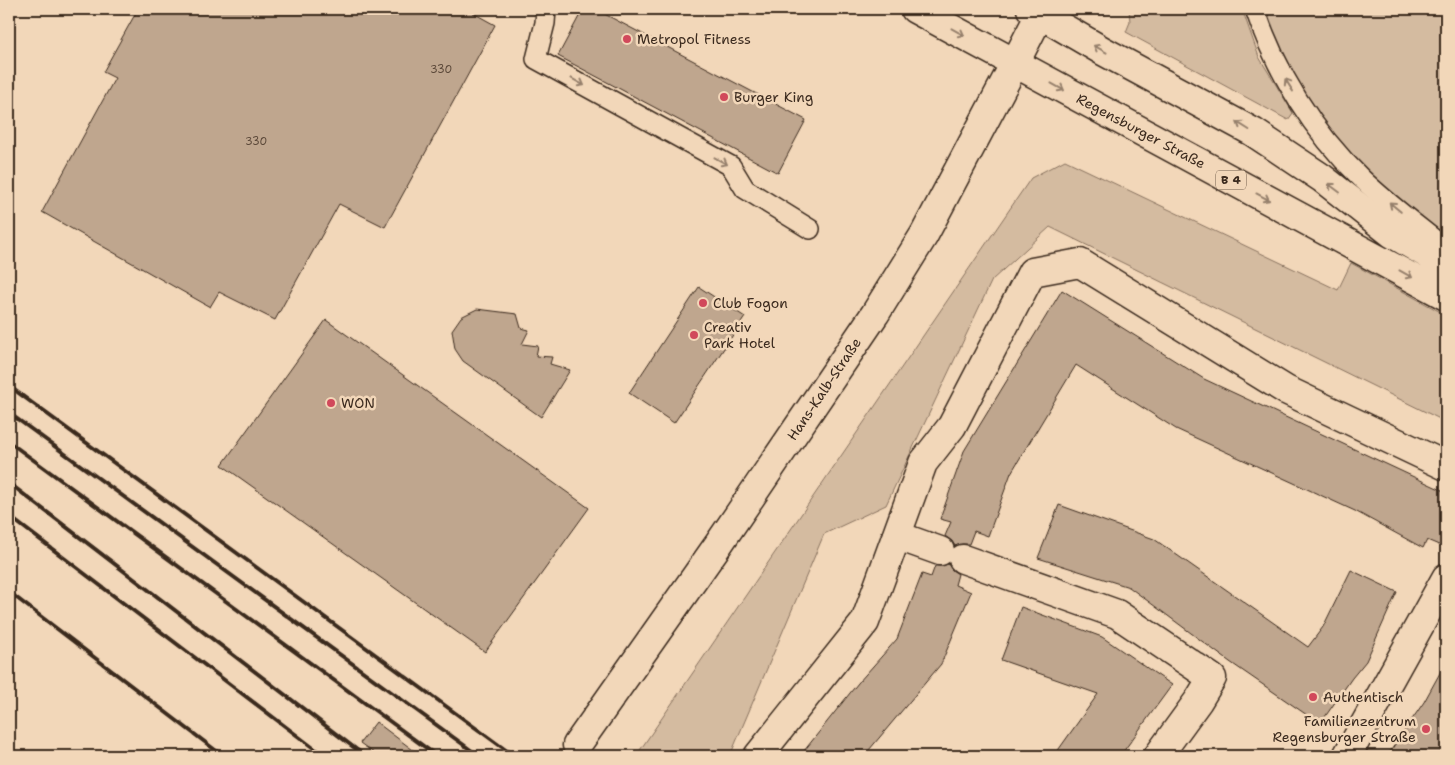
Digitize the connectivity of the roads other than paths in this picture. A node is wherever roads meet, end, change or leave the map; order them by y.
1 (546, 9) edge
2 (915, 9) edge
3 (1255, 9) edge
4 (1038, 10) edge
5 (1016, 63) junction
6 (810, 229) dead end
7 (1446, 249) edge
8 (1446, 265) edge
9 (1446, 296) edge
10 (1446, 466) edge
11 (898, 536) junction
12 (1446, 578) edge
13 (578, 745) dead end
14 (758, 756) edge
15 (1158, 756) edge
16 (1346, 756) edge

1 -> 6 lane
2 -> 5 main road, Regensburger Straße / B 4
7 -> 3 lane
4 - 5 main road, Hans-Kalb-Straße
8 -> 4 main road
5 -> 9 main road, Regensburger Straße / B 4
5 - 13 main road, Hans-Kalb-Straße
10 - 11 main road
11 - 14 main road
11 - 15 main road
12 - 16 main road

